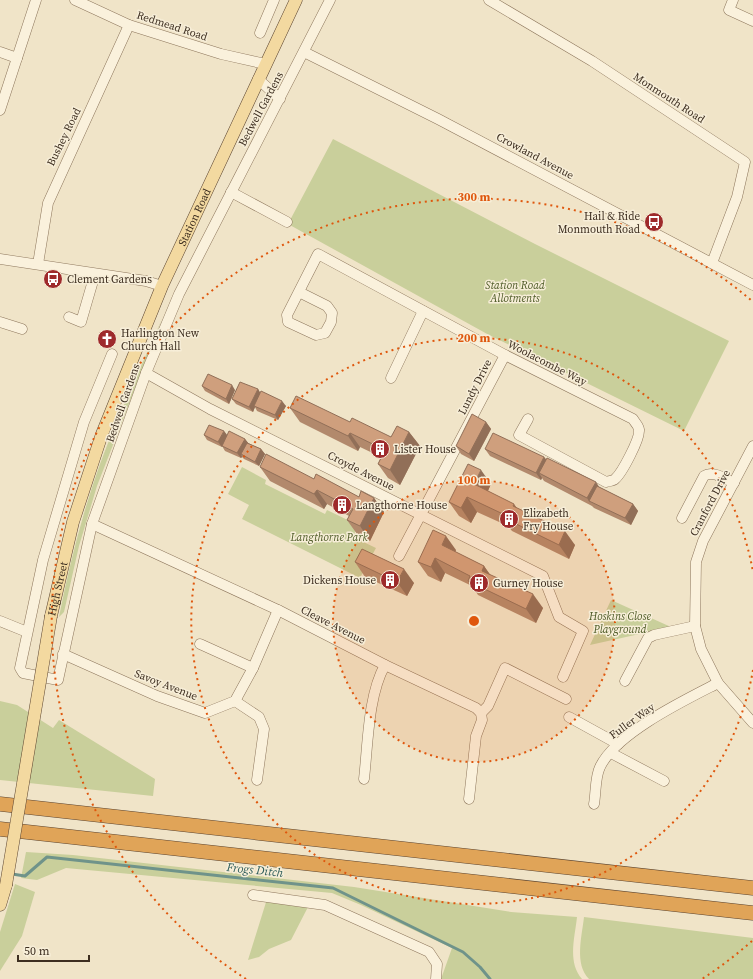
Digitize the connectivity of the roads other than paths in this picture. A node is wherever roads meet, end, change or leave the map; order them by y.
1 (36, 0) edge
2 (75, 0) edge
3 (274, 0) edge
4 (296, 0) edge
5 (330, 0) edge
6 (489, 0) edge
7 (733, 0) edge
8 (753, 21) edge
9 (129, 25) junction
10 (260, 34) dead end
11 (0, 52) edge
12 (304, 52) junction
13 (17, 58) junction
14 (264, 64) junction
15 (258, 79) junction
16 (280, 99) junction
17 (0, 110) edge
18 (231, 192) junction
19 (287, 222) dead end
20 (0, 259) edge
21 (712, 263) junction
22 (38, 264) junction
23 (95, 274) junction
24 (162, 286) junction
25 (753, 286) edge
26 (299, 292) junction
27 (423, 311) junction
28 (69, 317) dead end
29 (0, 322) edge
30 (22, 329) dead end
31 (112, 354) dead end
32 (505, 355) junction
33 (146, 373) junction
34 (391, 378) dead end
35 (528, 419) dead end
36 (753, 446) edge
37 (734, 483) junction
38 (421, 514) junction
39 (682, 518) dead end
40 (92, 524) junction
41 (400, 556) dead end
42 (278, 610) junction
43 (0, 621) edge
44 (695, 626) junction
45 (27, 632) junction
46 (200, 644) dead end
47 (63, 654) junction
48 (385, 665) junction
49 (253, 668) junction
50 (563, 677) dead end
51 (625, 681) dead end
52 (718, 683) junction
53 (566, 699) dead end
54 (235, 701) junction
55 (481, 714) junction
56 (569, 717) dead end
57 (753, 723) edge
58 (618, 744) junction
59 (611, 753) junction
60 (364, 779) dead end
61 (257, 780) dead end
62 (664, 782) dead end
63 (469, 799) dead end
64 (0, 804) edge
65 (594, 804) dead end
66 (0, 828) edge
67 (753, 888) edge
68 (253, 895) dead end
69 (0, 905) edge
70 (753, 914) edge
71 (436, 979) edge

1 - 13 street
2 - 9 street, Redmead Road
3 - 10 street
4 - 14 main road, Station Road
5 - 12 street, Bedwell Gardens
6 - 21 street, Monmouth Road
7 - 8 street
9 - 14 street, Redmead Road
9 - 22 street, Bushey Road
11 - 13 street
12 - 16 street, Bedwell Gardens
12 - 21 street, Crowland Avenue
13 - 17 street
14 - 15 main road, Station Road
15 - 16 street
15 - 24 main road, Station Road
16 - 18 street, Bedwell Gardens
18 - 19 street
18 - 33 street, Bedwell Gardens
20 - 22 street
21 - 25 street, Crowland Avenue
22 - 23 street
23 - 24 street
23 - 28 street
24 - 69 main road, High Street, bridge
26 - 26 street, Woolacombe Way
26 - 27 street, Woolacombe Way
27 - 32 street, Woolacombe Way
27 - 34 street
29 - 30 street
31 - 45 street
32 - 35 street, Woolacombe Way
32 - 38 street, Lundy Drive
33 - 38 street, Croyde Avenue
33 - 40 street, Bedwell Gardens
36 - 37 street, Cranford Drive
37 - 39 street
37 - 44 street, Cranford Drive
38 - 41 street, Lundy Drive
38 - 50 street, Croyde Avenue
40 - 42 street, Cleave Avenue
40 - 47 street, Bedwell Gardens
42 - 48 street, Cleave Avenue
42 - 49 street
43 - 45 street
44 - 51 street
44 - 52 street, Cranford Drive
45 - 47 street, Bedwell Gardens
46 - 49 street
47 - 54 street, Savoy Avenue
48 - 55 street, Cleave Avenue
48 - 60 street
49 - 54 street
52 - 57 street, Cranford Drive
52 - 58 street, Fuller Way
53 - 55 street
54 - 61 street
55 - 63 street
56 - 58 street
58 - 59 street, Fuller Way
59 - 62 street
59 - 65 street, Fuller Way
64 - 67 highway
66 - 70 highway
68 - 71 street

